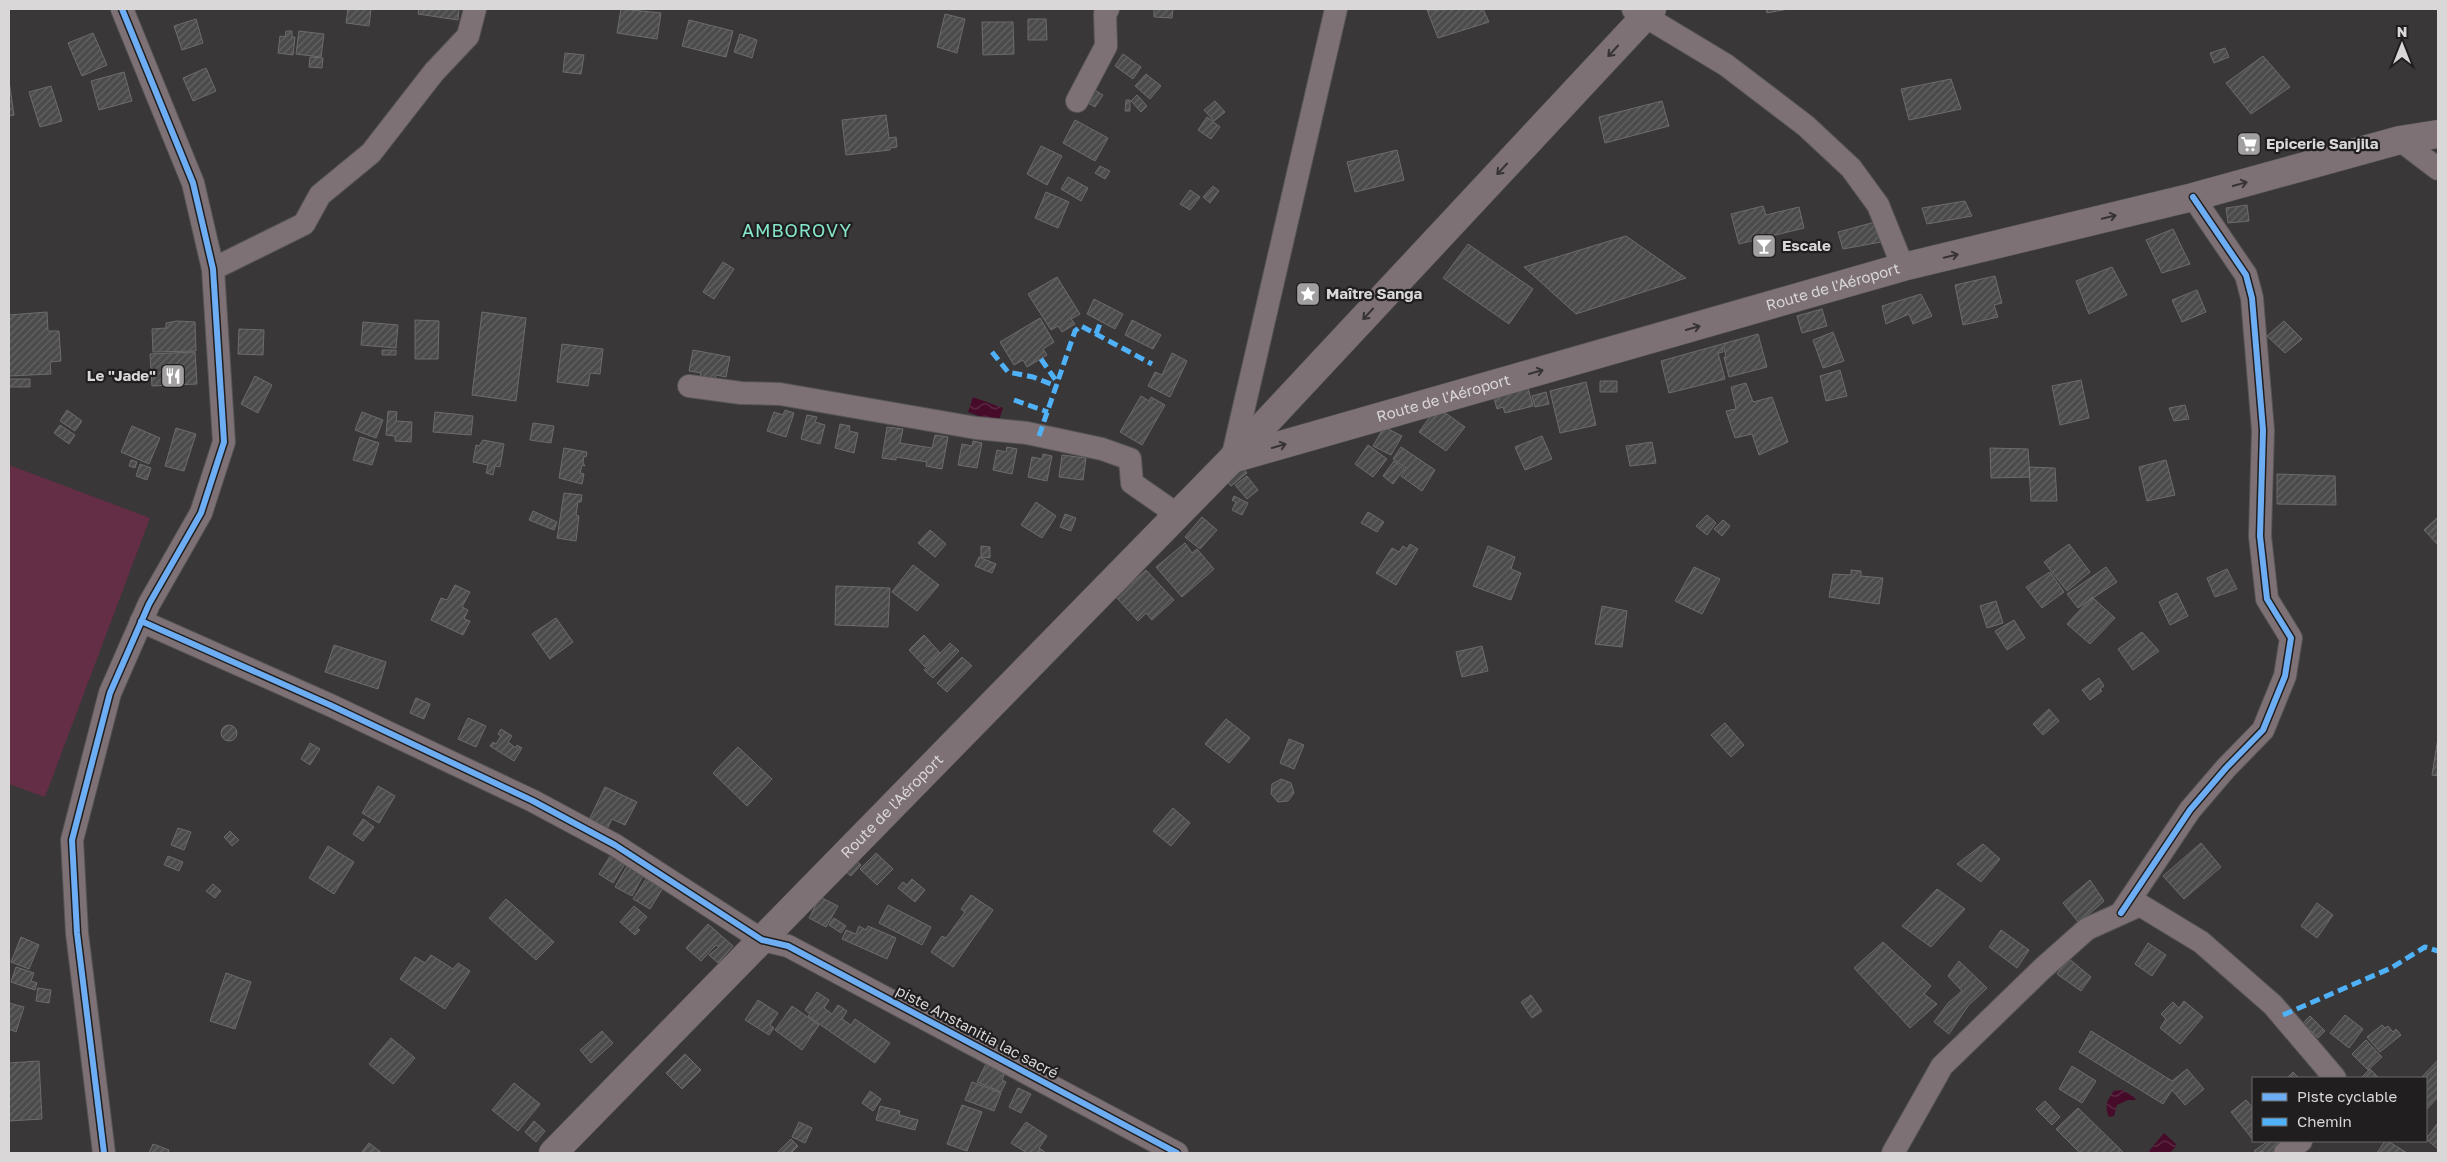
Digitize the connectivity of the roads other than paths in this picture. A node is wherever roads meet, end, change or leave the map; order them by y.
1 (122, 9) edge
2 (475, 9) edge
3 (1108, 9) edge
4 (1336, 9) edge
5 (1644, 11) edge
6 (1076, 101) dead end
7 (2438, 134) edge
8 (2400, 140) junction
9 (2438, 169) edge
10 (2193, 197) junction
11 (1903, 267) junction
12 (213, 269) junction
13 (689, 386) dead end
14 (1232, 459) junction
15 (1178, 516) junction
16 (141, 621) junction
17 (2121, 913) junction
18 (762, 940) junction
19 (2334, 1077) edge
20 (2300, 1142) edge
21 (104, 1153) edge
22 (553, 1153) edge
23 (1177, 1153) edge
24 (1893, 1153) edge
25 (2285, 1153) edge

1 - 12 street
2 - 12 street
3 - 6 street
4 - 14 street
5 - 11 street
5 -> 14 main road, Route de l'Aéroport
7 - 8 main road, Route de l'Aéroport
8 - 9 street
10 -> 8 main road, Route de l'Aéroport
11 -> 10 main road, Route de l'Aéroport
10 - 17 street
14 -> 11 main road, Route de l'Aéroport
12 - 16 street
13 - 15 street
14 - 15 main road, Route de l'Aéroport
15 - 18 main road, Route de l'Aéroport
16 - 18 street, piste Anstanitia lac sacré
16 - 21 street
17 - 19 street
17 - 24 street
18 - 22 main road, Route de l'Aéroport
18 - 23 street, piste Anstanitia lac sacré
20 - 25 street

